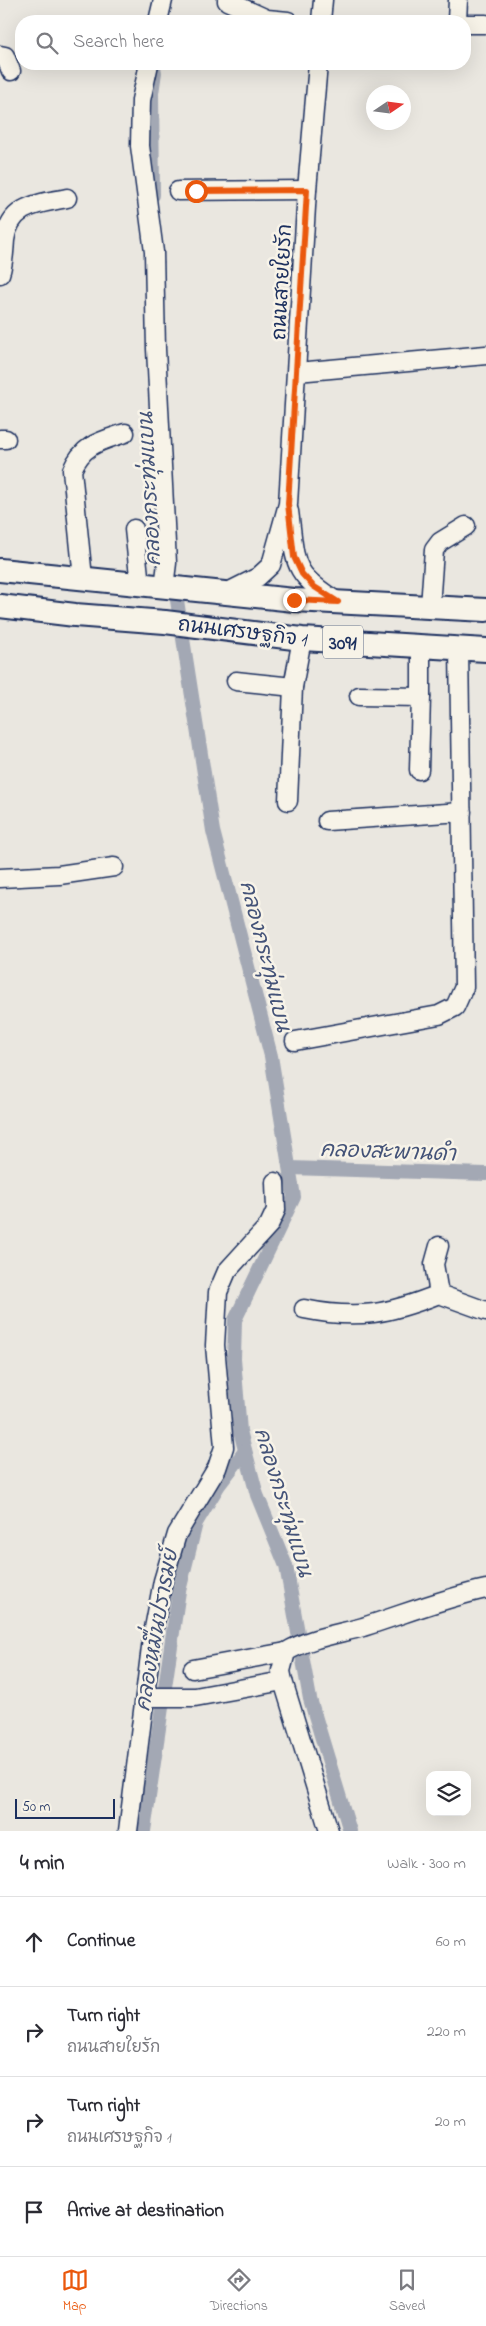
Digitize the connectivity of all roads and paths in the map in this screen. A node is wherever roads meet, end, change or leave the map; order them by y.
1 (163, 0) edge
2 (324, 0) edge
3 (458, 0) edge
4 (227, 1) edge
5 (159, 15) edge
6 (257, 15) edge
7 (323, 15) edge
8 (457, 15) edge
9 (471, 24) edge
10 (486, 24) edge
11 (0, 55) edge
12 (147, 70) edge
13 (317, 70) edge
14 (12, 72) dead end
15 (307, 190) junction
16 (178, 192) dead end
17 (67, 198) dead end
18 (0, 274) edge
19 (486, 355) edge
20 (297, 372) junction
21 (125, 433) dead end
22 (288, 504) junction
23 (466, 526) dead end
24 (134, 529) dead end
25 (0, 570) edge
26 (83, 578) junction
27 (140, 585) junction
28 (166, 587) junction
29 (226, 593) junction
30 (338, 602) junction
31 (0, 606) edge
32 (430, 607) junction
33 (486, 610) edge
34 (302, 639) junction
35 (421, 647) junction
36 (459, 648) junction
37 (486, 650) edge
38 (236, 681) dead end
39 (293, 687) junction
40 (359, 696) dead end
41 (421, 697) junction
42 (419, 770) dead end
43 (288, 801) dead end
44 (462, 812) junction
45 (327, 821) dead end
46 (114, 867) dead end
47 (0, 878) edge
48 (295, 1040) dead end
49 (275, 1182) dead end
50 (439, 1246) dead end
51 (439, 1294) junction
52 (304, 1309) dead end
53 (486, 1311) edge
54 (486, 1589) edge
55 (295, 1648) junction
56 (193, 1669) dead end
57 (283, 1681) junction
58 (157, 1697) junction
59 (128, 1831) edge
60 (329, 1831) edge

1 - 5 street
2 - 7 street
3 - 8 street
4 - 6 street
9 - 10 street
11 - 14 street
12 - 28 street
13 - 15 street, ถนนสายใยรัก
15 - 16 street
15 - 20 street, ถนนสายใยรัก
17 - 18 street
19 - 20 street
20 - 22 street, ถนนสายใยรัก
21 - 26 street
22 - 29 street, ถนนสายใยรัก
22 - 30 street, ถนนสายใยรัก
23 - 32 street
24 - 27 street
25 - 26 main road, ถนนเศรษฐกิจ 1 / 3091
26 - 27 main road, ถนนเศรษฐกิจ 1 / 3091
27 - 28 main road, ถนนเศรษฐกิจ 1 / 3091
28 - 29 main road, ถนนเศรษฐกิจ 1 / 3091
29 - 30 main road, ถนนเศรษฐกิจ 1 / 3091
30 - 32 main road, ถนนเศรษฐกิจ 1 / 3091
31 - 34 main road, ถนนเศรษฐกิจ 1 / 3091
32 - 33 main road, ถนนเศรษฐกิจ 1 / 3091
34 - 35 main road, ถนนเศรษฐกิจ 1 / 3091
34 - 39 street
35 - 36 main road, ถนนเศรษฐกิจ 1 / 3091
35 - 41 street
36 - 37 main road, ถนนเศรษฐกิจ 1 / 3091
36 - 44 street
38 - 39 street
39 - 43 street
40 - 41 street
41 - 42 street
44 - 45 street
44 - 48 street
46 - 47 street
49 - 58 street
50 - 51 street
51 - 52 street
51 - 53 street
54 - 55 street
55 - 56 street
55 - 57 street
57 - 58 street
57 - 60 street
58 - 59 street

